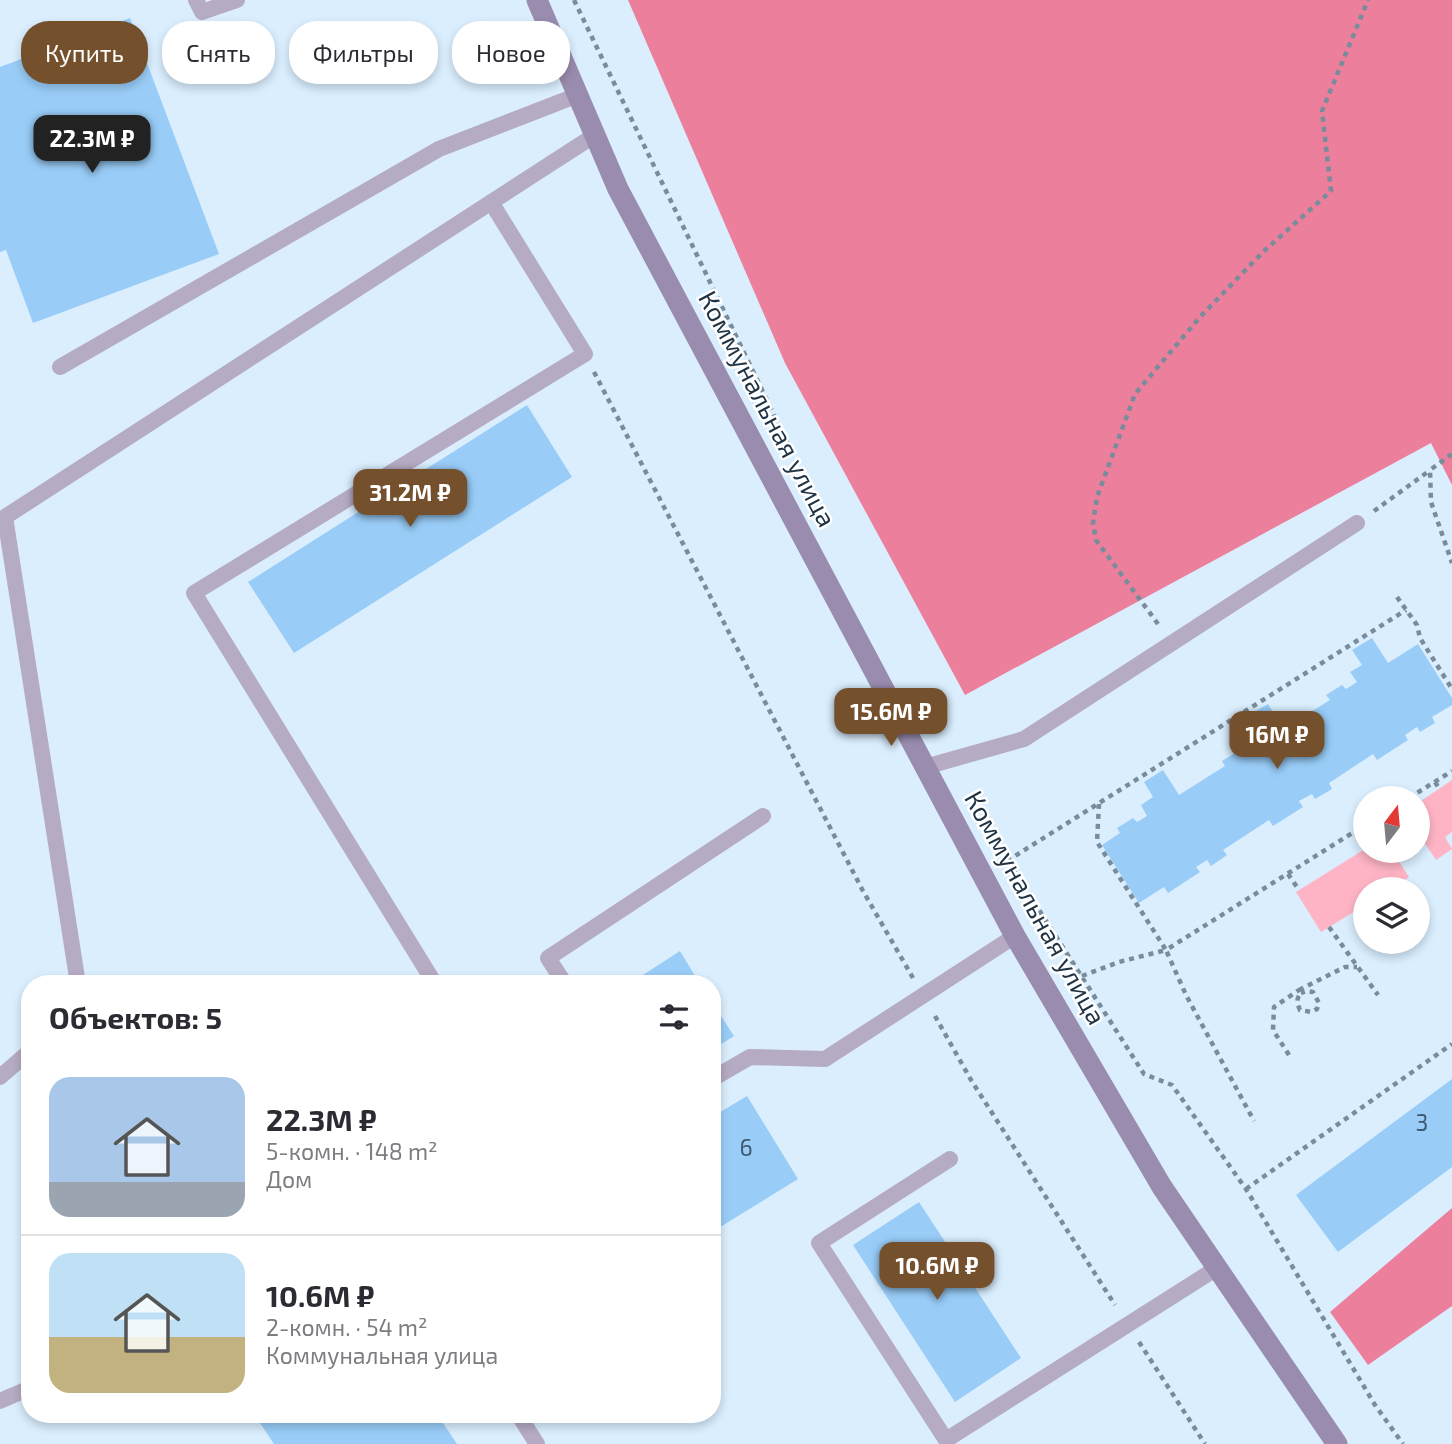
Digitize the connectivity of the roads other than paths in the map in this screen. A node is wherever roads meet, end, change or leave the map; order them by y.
1 (197, 0) edge
2 (237, 0) edge
3 (537, 0) edge
4 (578, 95) junction
5 (595, 135) junction
6 (491, 202) junction
7 (60, 368) dead end
8 (1357, 523) road end
9 (925, 767) junction
10 (763, 816) dead end
11 (1015, 936) junction
12 (77, 975) edge
13 (429, 975) edge
14 (559, 975) edge
15 (21, 1059) edge
16 (721, 1074) edge
17 (0, 1077) edge
18 (950, 1159) dead end
19 (1217, 1268) junction
20 (21, 1392) edge
21 (0, 1401) edge
22 (524, 1423) edge
23 (537, 1444) edge
24 (1337, 1444) edge

1 - 2 lane
3 - 4 street, Коммунальная улица
4 - 5 street, Коммунальная улица
4 - 7 lane
5 - 6 lane
5 - 9 street, Коммунальная улица
6 - 12 lane
6 - 13 lane
8 - 9 lane
9 - 11 street, Коммунальная улица
10 - 14 lane
11 - 16 lane
11 - 19 street, Коммунальная улица
15 - 17 lane
18 - 19 lane
19 - 24 street, Коммунальная улица
20 - 21 lane
22 - 23 lane

